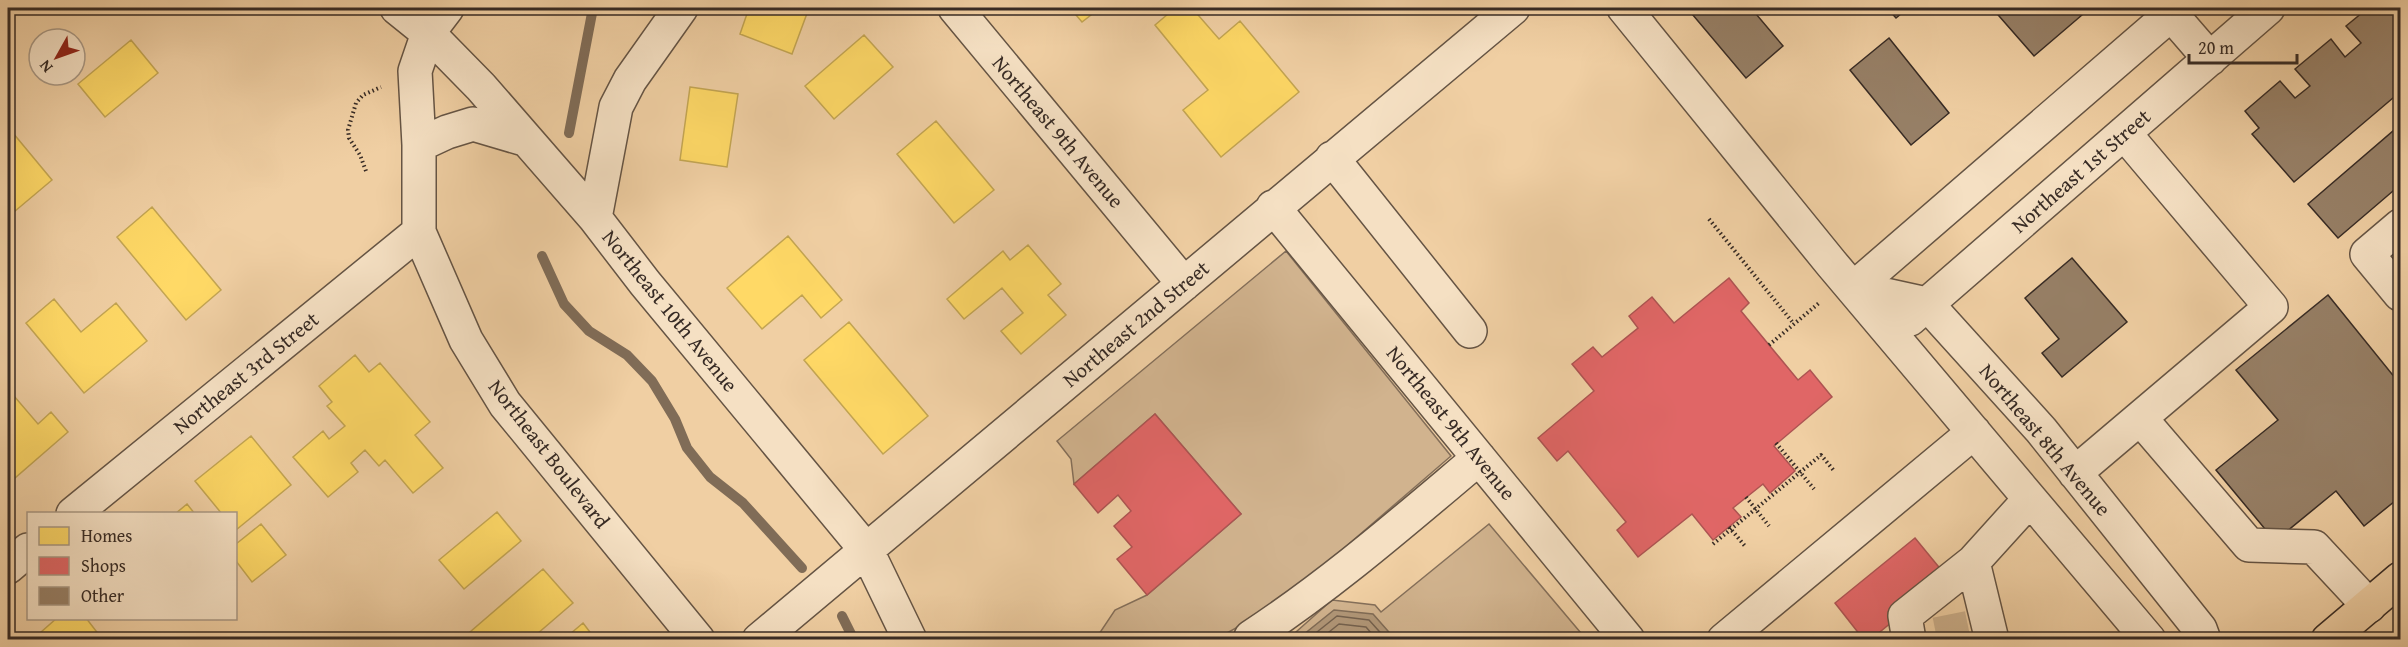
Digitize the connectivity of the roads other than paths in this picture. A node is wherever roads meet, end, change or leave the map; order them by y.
1 (397, 8) edge
2 (681, 8) edge
3 (955, 8) edge
4 (1513, 8) edge
5 (1624, 8) edge
6 (2268, 8) edge
7 (2175, 11) edge
8 (438, 20) edge
9 (2210, 59) junction
10 (2124, 134) junction
11 (524, 139) junction
12 (419, 145) junction
13 (1332, 158) junction
14 (1273, 207) junction
15 (595, 218) junction
16 (2400, 226) edge
17 (419, 232) junction
18 (1184, 284) junction
19 (1840, 293) junction
20 (2400, 294) edge
21 (1927, 304) junction
22 (1470, 331) dead end
23 (1892, 334) junction
24 (2140, 418) junction
25 (1974, 432) junction
26 (1479, 458) junction
27 (2075, 473) junction
28 (2030, 500) junction
29 (74, 512) edge
30 (27, 551) edge
31 (867, 551) junction
32 (1973, 562) junction
33 (8, 567) edge
34 (2400, 579) edge
35 (2369, 606) junction
36 (1985, 629) edge
37 (1920, 638) edge
38 (698, 639) edge
39 (759, 639) edge
40 (910, 639) edge
41 (1250, 639) edge
42 (1628, 639) edge
43 (1724, 639) edge
44 (2149, 639) edge
45 (2204, 639) edge
46 (2328, 639) edge

1 - 8 street, Northeast 10th Avenue
2 - 15 street
3 - 18 street, Northeast 9th Avenue
4 - 13 street, Northeast 2nd Street
5 - 19 street
6 - 9 street, Northeast 1st Street
7 - 9 street
7 - 19 street
8 - 11 street, Northeast 10th Avenue
8 - 12 street, Northeast Boulevard
9 - 10 street, Northeast 1st Street
10 - 21 street, Northeast 1st Street
10 - 24 street
11 - 12 street
11 - 15 street, Northeast 10th Avenue
12 - 17 street, Northeast Boulevard
13 - 14 street, Northeast 2nd Street
13 - 22 street
14 - 18 street, Northeast 2nd Street
14 - 26 street, Northeast 9th Avenue
15 - 31 street, Northeast 10th Avenue
16 - 20 street
17 - 29 street, Northeast 3rd Street
17 - 38 street, Northeast Boulevard
18 - 31 street, Northeast 2nd Street
19 - 21 street
19 - 23 street
21 - 23 street, Northeast 1st Street
21 - 27 street, Northeast 8th Avenue
23 - 25 street
24 - 27 street
24 - 35 street
25 - 28 street
25 - 43 street
26 - 41 street
26 - 42 street, Northeast 9th Avenue
27 - 45 street, Northeast 8th Avenue
28 - 32 street
28 - 44 street
30 - 33 street
31 - 39 street, Northeast 2nd Street
31 - 40 street, Northeast 10th Avenue
32 - 36 street
32 - 37 street
34 - 35 main road
35 - 46 main road

